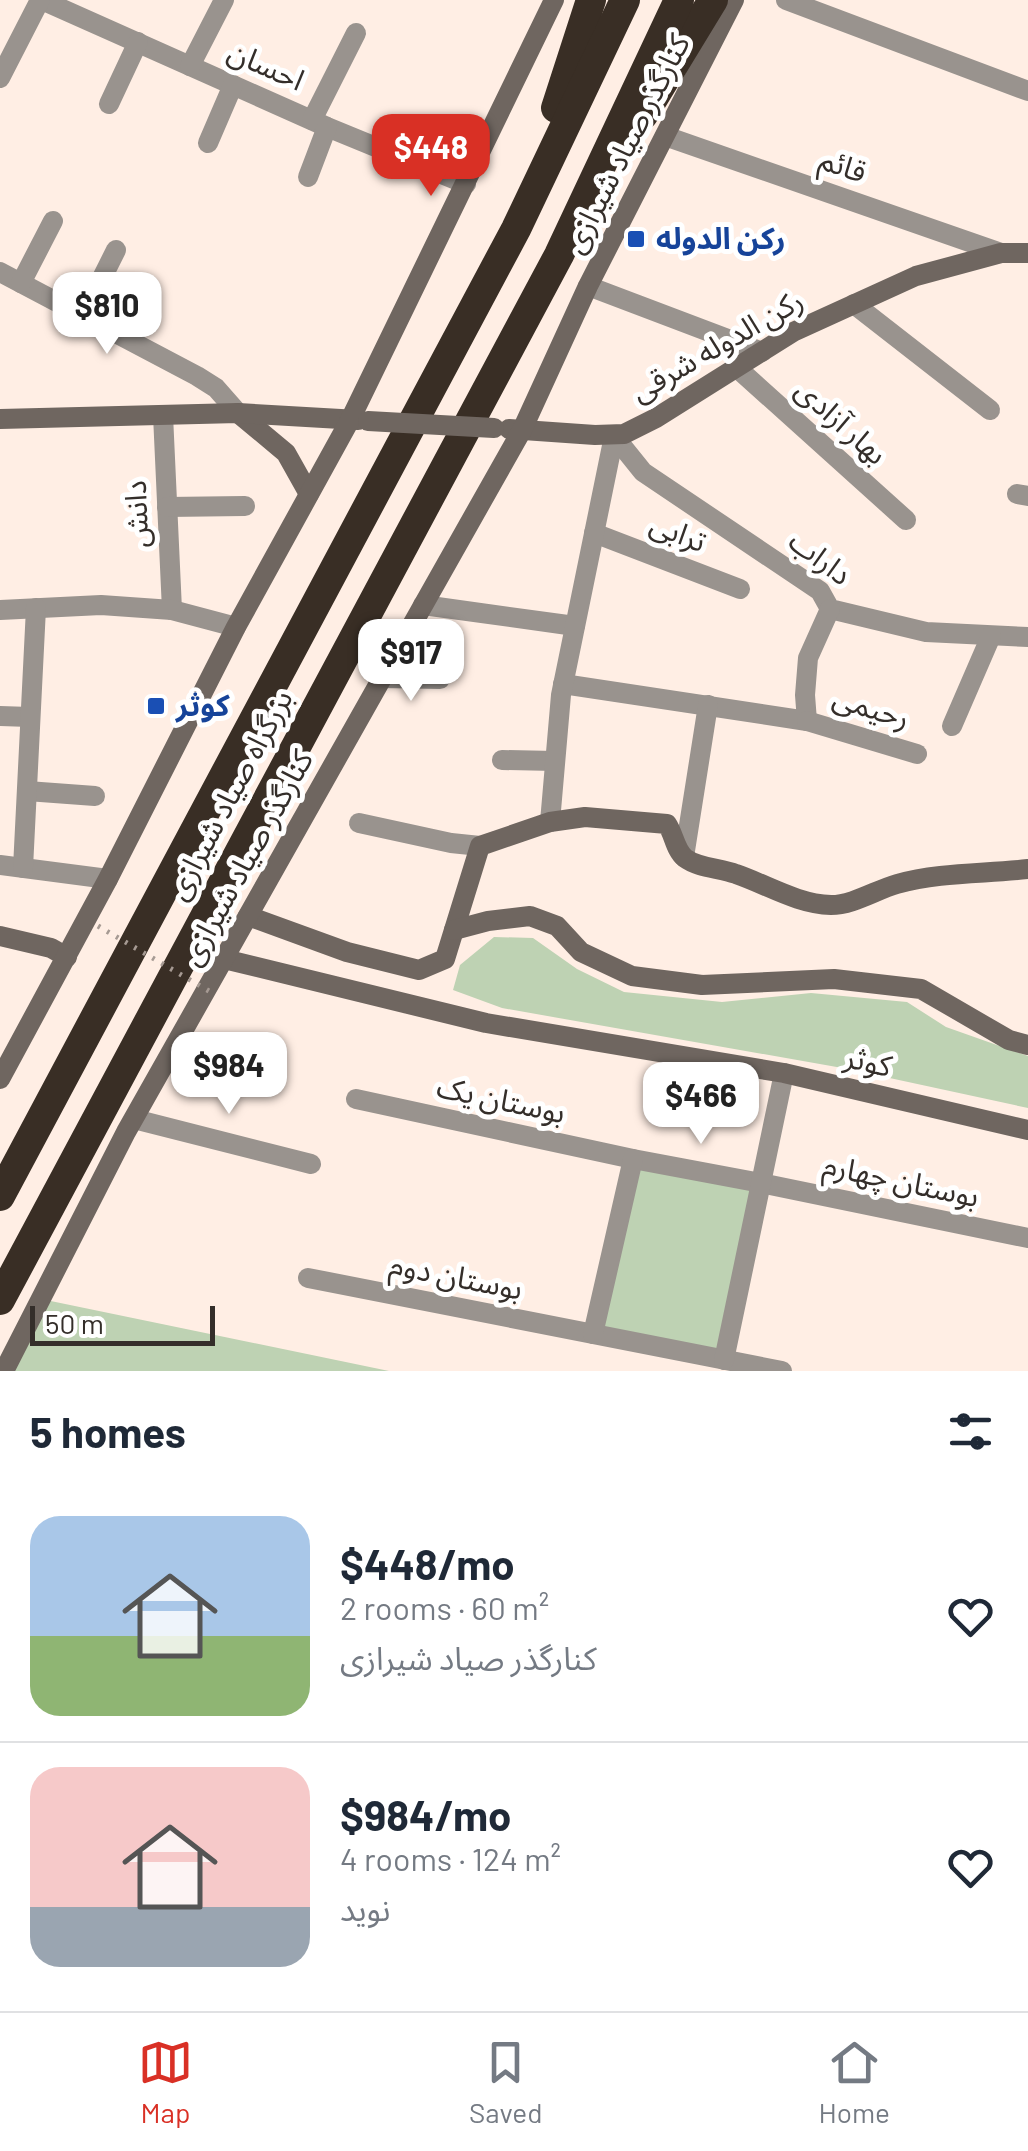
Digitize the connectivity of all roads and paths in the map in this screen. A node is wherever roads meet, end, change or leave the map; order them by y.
1 (41, 0) edge
2 (224, 0) edge
3 (554, 0) edge
4 (591, 0) edge
5 (625, 0) edge
6 (678, 0) edge
7 (713, 0) edge
8 (734, 0) edge
9 (786, 0) edge
10 (356, 32) dead end
11 (138, 42) junction
12 (190, 66) junction
13 (0, 78) edge
14 (234, 85) junction
15 (1028, 91) edge
16 (109, 104) dead end
17 (319, 123) junction
18 (664, 136) junction
19 (208, 143) dead end
20 (308, 177) dead end
21 (466, 184) junction
22 (53, 221) dead end
23 (516, 229) junction
24 (116, 250) dead end
25 (1002, 252) junction
26 (1028, 254) edge
27 (559, 255) junction
28 (0, 272) edge
29 (21, 284) junction
30 (588, 286) junction
31 (854, 304) junction
32 (83, 316) junction
33 (762, 352) junction
34 (736, 367) junction
35 (990, 410) dead end
36 (238, 413) junction
37 (163, 415) junction
38 (0, 419) edge
39 (359, 420) junction
40 (522, 430) junction
41 (614, 436) junction
42 (309, 494) junction
43 (245, 506) dead end
44 (167, 507) junction
45 (906, 520) dead end
46 (594, 533) junction
47 (740, 588) dead end
48 (423, 605) junction
49 (36, 608) junction
50 (830, 609) junction
51 (0, 610) edge
52 (172, 610) junction
53 (575, 626) junction
54 (236, 627) junction
55 (991, 636) junction
56 (1028, 637) edge
57 (382, 678) junction
58 (440, 679) dead end
59 (563, 684) junction
60 (708, 706) junction
61 (0, 716) edge
62 (30, 717) junction
63 (807, 721) junction
64 (952, 726) dead end
65 (917, 754) dead end
66 (502, 760) dead end
67 (555, 761) junction
68 (27, 791) junction
69 (95, 796) dead end
70 (550, 822) junction
71 (359, 823) dead end
72 (480, 846) junction
73 (684, 857) junction
74 (0, 865) edge
75 (23, 868) junction
76 (1028, 869) edge
77 (108, 880) junction
78 (248, 916) junction
79 (98, 926) dead end
80 (454, 930) junction
81 (0, 936) edge
82 (67, 957) junction
83 (224, 959) junction
84 (214, 994) dead end
85 (1028, 1045) edge
86 (784, 1073) junction
87 (0, 1079) edge
88 (356, 1100) dead end
89 (134, 1119) junction
90 (1028, 1130) edge
91 (632, 1160) junction
92 (311, 1164) dead end
93 (761, 1183) junction
94 (0, 1196) edge
95 (1028, 1238) edge
96 (308, 1278) dead end
97 (0, 1300) edge
98 (593, 1334) junction
99 (724, 1360) junction
100 (4, 1371) edge
101 (782, 1371) edge

1 - 11 street, احسان
1 - 13 street, احسان
2 - 12 street
3 - 21 main road
4 - 23 highway
5 - 23 highway, بزرگراه صیاد شیرازی
6 - 27 highway, بزرگراه صیاد شیرازی
7 - 27 highway
8 - 18 main road, کنارگذر صیاد شیرازی
9 - 15 street
10 - 17 street
11 - 12 street, احسان
11 - 16 street
12 - 14 street, احسان
14 - 17 street, احسان
14 - 19 street
17 - 20 street
17 - 21 street, احسان
18 - 25 street, قائم
18 - 30 main road, کنارگذر صیاد شیرازی
21 - 39 main road
22 - 29 street
23 - 94 highway, بزرگراه صیاد شیرازی
24 - 32 street
25 - 26 main road, رکن الدوله شرقی
25 - 31 main road, رکن الدوله شرقی
27 - 97 highway, بزرگراه صیاد شیرازی
28 - 29 street
29 - 32 street
30 - 33 street
30 - 40 main road, کنارگذر صیاد شیرازی
31 - 33 main road, رکن الدوله شرقی
31 - 35 street
32 - 36 street
33 - 34 main road, رکن الدوله شرقی
34 - 41 main road, رکن الدوله شرقی
34 - 45 street, بهار آزادی
36 - 37 main road, رکن الدوله شرقی
36 - 39 main road, رکن الدوله شرقی
36 - 42 main road
37 - 38 main road, رکن الدوله شرقی
37 - 44 street, دانش
39 - 40 main road, رکن الدوله شرقی, bridge
39 - 42 main road
40 - 41 main road, رکن الدوله شرقی
40 - 48 main road, کنارگذر صیاد شیرازی
41 - 46 street
41 - 50 street, داراب
42 - 54 main road
43 - 44 street
44 - 52 street, دانش
46 - 47 street, ترابی
46 - 53 street
48 - 53 street
48 - 57 main road, کنارگذر صیاد شیرازی
49 - 51 street
49 - 52 street
49 - 62 street
50 - 55 street, داراب
50 - 63 street
52 - 54 street
53 - 59 street
54 - 77 main road
55 - 56 street, داراب
55 - 64 street
57 - 58 street
57 - 78 main road, کنارگذر صیاد شیرازی
59 - 60 street, رحیمی
59 - 67 street
60 - 63 street, رحیمی
60 - 73 street
61 - 62 street
62 - 68 street
63 - 65 street, رحیمی
66 - 67 street
67 - 70 street
68 - 69 street
68 - 75 street
70 - 72 main road
70 - 73 main road
71 - 72 street
72 - 80 main road
73 - 76 main road
74 - 75 street
75 - 77 street
77 - 82 main road
78 - 80 main road
78 - 83 main road, کنارگذر صیاد شیرازی
79 - 84 path, bridge
80 - 85 main road
81 - 82 main road
82 - 87 main road
83 - 86 main road, کوثر
83 - 89 main road, کنارگذر صیاد شیرازی
86 - 90 main road, کوثر
86 - 93 street
88 - 91 street, بوستان یک
89 - 92 street
89 - 100 main road, کنارگذر صیاد شیرازی
91 - 93 street, بوستان یک
91 - 98 street
93 - 95 street, بوستان چهارم
93 - 99 street
96 - 98 street, بوستان دوم
98 - 99 street, بوستان دوم
99 - 101 street, بوستان دوم

